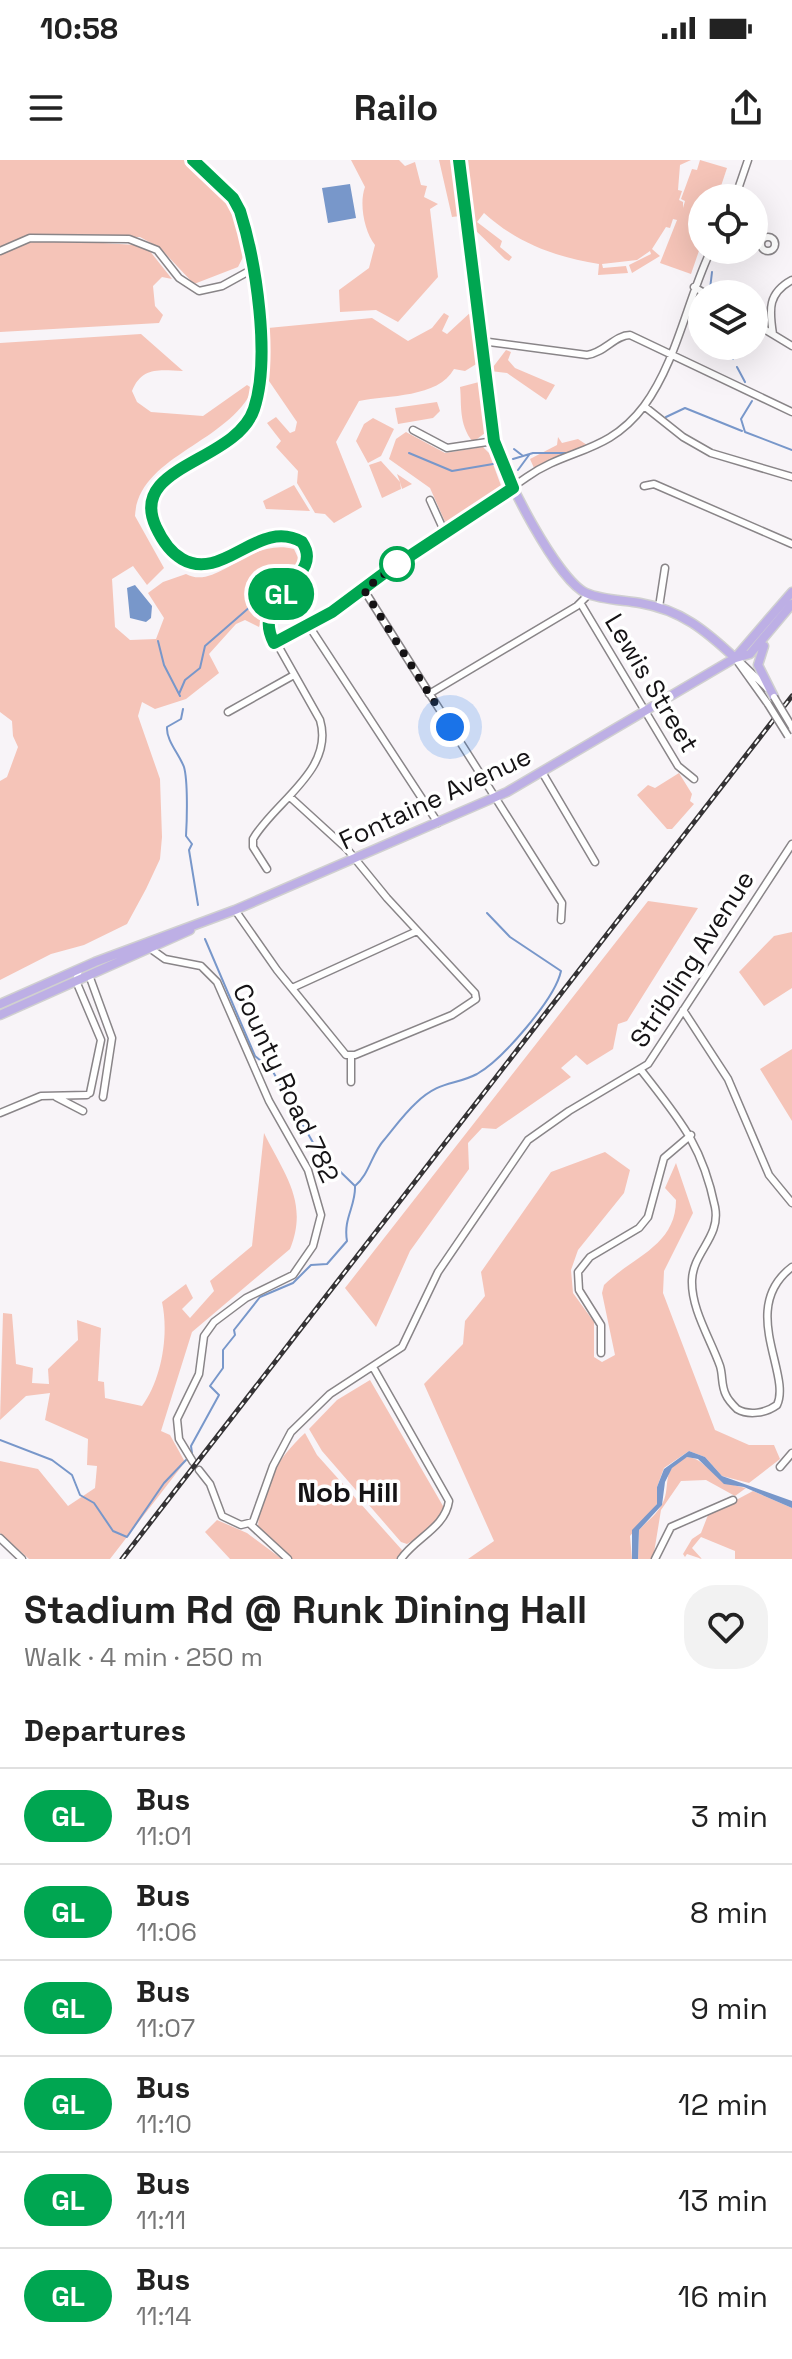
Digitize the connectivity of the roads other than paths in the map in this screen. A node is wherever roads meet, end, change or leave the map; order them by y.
1 (193, 160) edge
2 (459, 160) edge
3 (748, 160) edge
4 (740, 184) edge
5 (0, 251) edge
6 (251, 270) junction
7 (792, 280) edge
8 (688, 304) edge
9 (768, 331) edge
10 (773, 334) junction
11 (481, 341) junction
12 (792, 346) edge
13 (670, 354) junction
14 (644, 406) junction
15 (792, 412) edge
16 (413, 430) dead end
17 (494, 441) junction
18 (792, 477) edge
19 (644, 486) dead end
20 (513, 488) junction
21 (430, 500) dead end
22 (445, 533) junction
23 (792, 544) edge
24 (665, 568) dead end
25 (364, 590) junction
26 (792, 592) edge
27 (589, 594) junction
28 (581, 604) junction
29 (792, 604) edge
30 (659, 607) junction
31 (309, 626) junction
32 (774, 628) junction
33 (274, 643) junction
34 (735, 658) junction
35 (294, 675) junction
36 (429, 694) junction
37 (771, 701) junction
38 (645, 711) junction
39 (228, 712) dead end
40 (792, 727) edge
41 (790, 740) edge
42 (542, 772) junction
43 (694, 779) dead end
44 (290, 797) junction
45 (496, 798) junction
46 (438, 823) junction
47 (792, 844) edge
48 (353, 859) junction
49 (595, 862) dead end
50 (267, 869) dead end
51 (231, 911) junction
52 (561, 920) dead end
53 (417, 931) junction
54 (151, 949) junction
55 (78, 969) junction
56 (90, 975) junction
57 (76, 981) junction
58 (292, 988) junction
59 (0, 1004) edge
60 (683, 1010) junction
61 (0, 1015) edge
62 (351, 1055) junction
63 (641, 1070) junction
64 (351, 1082) dead end
65 (53, 1096) junction
66 (103, 1097) dead end
67 (83, 1111) dead end
68 (0, 1113) edge
69 (691, 1135) junction
70 (792, 1203) edge
71 (792, 1267) edge
72 (779, 1339) dead end
73 (601, 1353) dead end
74 (373, 1367) junction
75 (790, 1387) dead end
76 (792, 1453) edge
77 (193, 1462) dead end
78 (780, 1467) dead end
79 (199, 1470) dead end
80 (733, 1500) dead end
81 (250, 1524) junction
82 (0, 1538) edge
83 (22, 1559) edge
84 (288, 1559) edge
85 (401, 1559) edge
86 (655, 1559) edge

1 - 6 street
2 - 11 main road
3 - 4 street
5 - 6 street
6 - 33 street
7 - 10 street
8 - 13 street
9 - 10 street
10 - 12 street
11 - 13 street
11 - 17 main road
13 - 14 street
13 - 15 street
14 - 18 street
14 - 20 street
16 - 17 street
17 - 20 main road
19 - 23 street
20 - 22 street
20 - 27 main road
21 - 22 street
22 - 25 street
24 - 30 street
25 - 31 street
25 - 36 street
26 - 34 main road
27 - 28 street
27 - 30 main road
28 - 36 street
28 - 38 street, Lewis Street
29 - 32 main road
30 - 34 main road
31 - 33 street
31 - 46 street
32 - 34 main road
32 - 37 main road
33 - 35 street
34 - 37 street
34 - 38 main road, Fontaine Avenue
35 - 39 street
35 - 44 street
36 - 45 street
37 - 40 street, bridge
37 - 41 street, bridge
38 - 42 main road, Fontaine Avenue
38 - 43 street, Lewis Street
42 - 45 main road, Fontaine Avenue
42 - 49 street
44 - 48 street
44 - 50 street
45 - 46 main road, Fontaine Avenue
45 - 52 street
46 - 48 main road, Fontaine Avenue
47 - 60 street, Stribling Avenue
48 - 51 main road, Fontaine Avenue
48 - 53 street
51 - 54 main road, Fontaine Avenue
51 - 55 main road, Fontaine Avenue
51 - 58 street
53 - 58 street
53 - 62 street
54 - 56 main road, Fontaine Avenue
54 - 77 street, County Road 782
55 - 56 street
55 - 57 street
55 - 59 main road, Fontaine Avenue
56 - 57 main road, Fontaine Avenue
56 - 66 street
57 - 61 main road, Fontaine Avenue
57 - 65 street
58 - 62 street
60 - 63 street, Stribling Avenue
60 - 70 street
62 - 64 street
63 - 69 street
63 - 74 street, Stribling Avenue
65 - 67 street
65 - 68 street
69 - 73 street
69 - 75 street
71 - 72 street
74 - 81 street, Stribling Avenue
74 - 85 street
76 - 78 street
79 - 81 street
80 - 86 street
81 - 84 street
82 - 83 street

